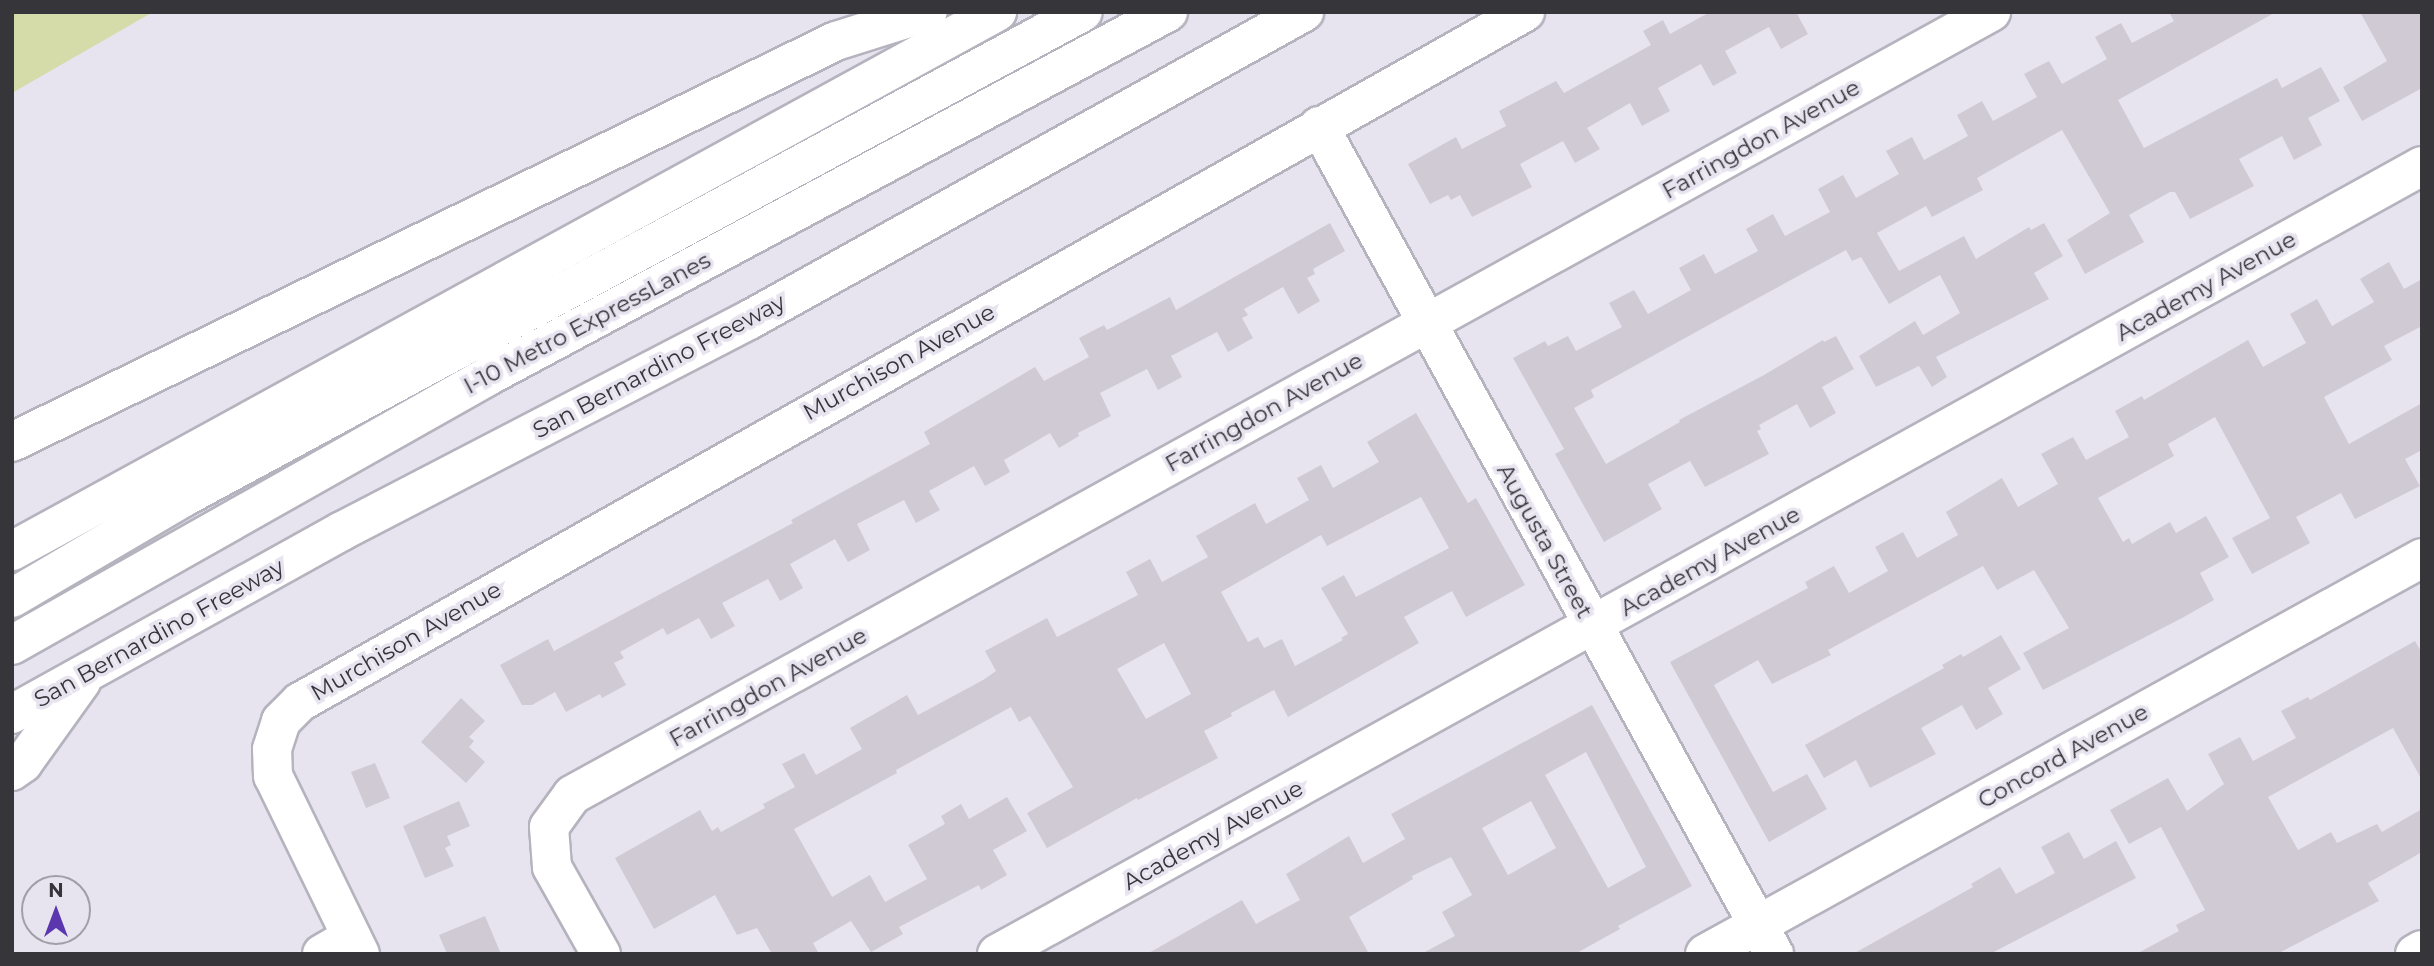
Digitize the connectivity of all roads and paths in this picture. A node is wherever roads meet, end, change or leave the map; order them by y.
1 (928, 12) edge
2 (997, 12) edge
3 (1083, 12) edge
4 (1168, 12) edge
5 (1304, 12) edge
6 (1525, 12) edge
7 (1991, 12) edge
8 (1319, 126) junction
9 (2422, 166) edge
10 (1425, 323) junction
11 (12, 442) edge
12 (12, 551) edge
13 (2422, 558) edge
14 (12, 598) edge
15 (1592, 627) junction
16 (12, 645) edge
17 (89, 672) junction
18 (12, 714) edge
19 (12, 771) edge
20 (1766, 939) edge
21 (345, 948) edge
22 (2422, 950) edge
23 (601, 954) edge
24 (997, 954) edge
25 (1705, 954) edge
26 (2415, 954) edge

1 - 11 main road
2 - 12 main road
3 - 14 main road, I-10 Metro ExpressLanes
4 - 16 main road, I-10 Metro ExpressLanes
5 - 17 main road, San Bernardino Freeway
6 - 8 main road, Murchison Avenue
7 - 10 main road, Farringdon Avenue
8 - 10 main road, Augusta Street
8 - 21 main road, Murchison Avenue
9 - 15 main road, Academy Avenue
10 - 15 main road, Augusta Street
10 - 23 main road, Farringdon Avenue
13 - 20 main road, Concord Avenue
15 - 20 main road, Augusta Street
15 - 24 main road, Academy Avenue
17 - 18 main road, San Bernardino Freeway
17 - 19 main road
20 - 25 main road, Concord Avenue
22 - 26 main road

